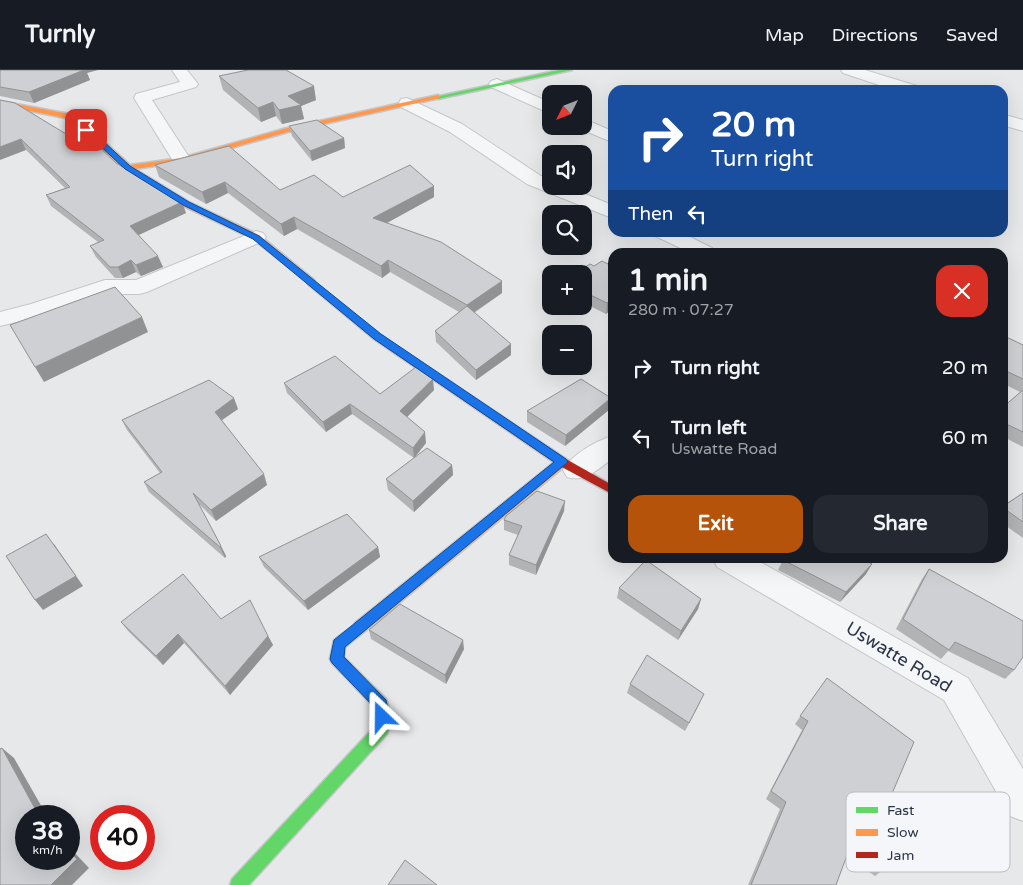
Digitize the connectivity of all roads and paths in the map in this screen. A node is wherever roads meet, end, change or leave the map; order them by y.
1 (569, 70) edge
2 (849, 70) edge
3 (178, 72) dead end
4 (498, 84) junction
5 (896, 85) edge
6 (0, 103) edge
7 (407, 103) junction
8 (542, 104) edge
9 (1008, 121) edge
10 (1023, 126) edge
11 (592, 128) edge
12 (608, 135) edge
13 (182, 160) junction
14 (128, 168) junction
15 (608, 210) edge
16 (673, 237) edge
17 (256, 238) junction
18 (696, 248) edge
19 (0, 319) edge
20 (608, 448) edge
21 (570, 466) junction
22 (608, 488) edge
23 (737, 563) edge
24 (1023, 803) edge
25 (238, 885) edge

1 - 4 street
2 - 5 street
3 - 13 street
4 - 7 street
4 - 8 street
6 - 14 street
7 - 13 street
7 - 15 street
9 - 10 street
11 - 12 street
13 - 14 street
14 - 17 street
16 - 18 street
17 - 19 street
17 - 21 street
20 - 21 street
21 - 22 street
21 - 25 street
23 - 24 street, Uswatte Road

